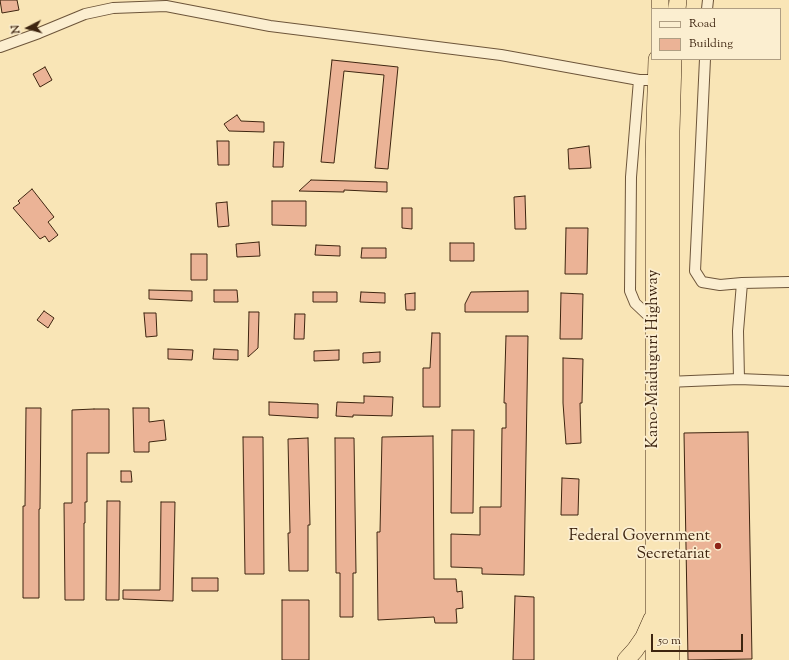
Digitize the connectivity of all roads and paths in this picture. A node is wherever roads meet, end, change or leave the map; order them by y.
1 (0, 47) edge
2 (657, 60) edge
3 (673, 60) edge
4 (705, 60) edge
5 (648, 80) junction
6 (789, 282) edge
7 (742, 283) junction
8 (654, 321) junction
9 (739, 379) junction
10 (789, 381) edge
11 (654, 382) junction
12 (672, 382) junction
13 (654, 616) junction
14 (626, 660) edge
15 (654, 660) edge
16 (671, 660) edge

1 - 5 street
2 - 5 highway, Kano-Maiduguri Highway
3 - 12 highway, Kano-Maiduguri Highway
4 - 7 street
5 - 8 highway, Kano-Maiduguri Highway
5 - 8 street
6 - 7 street
7 - 9 street
8 - 11 highway, Kano-Maiduguri Highway
9 - 10 street
9 - 12 street
11 - 12 street
11 - 13 highway, Kano-Maiduguri Highway
12 - 16 highway, Kano-Maiduguri Highway
13 - 14 highway
13 - 15 highway, Kano-Maiduguri Highway

